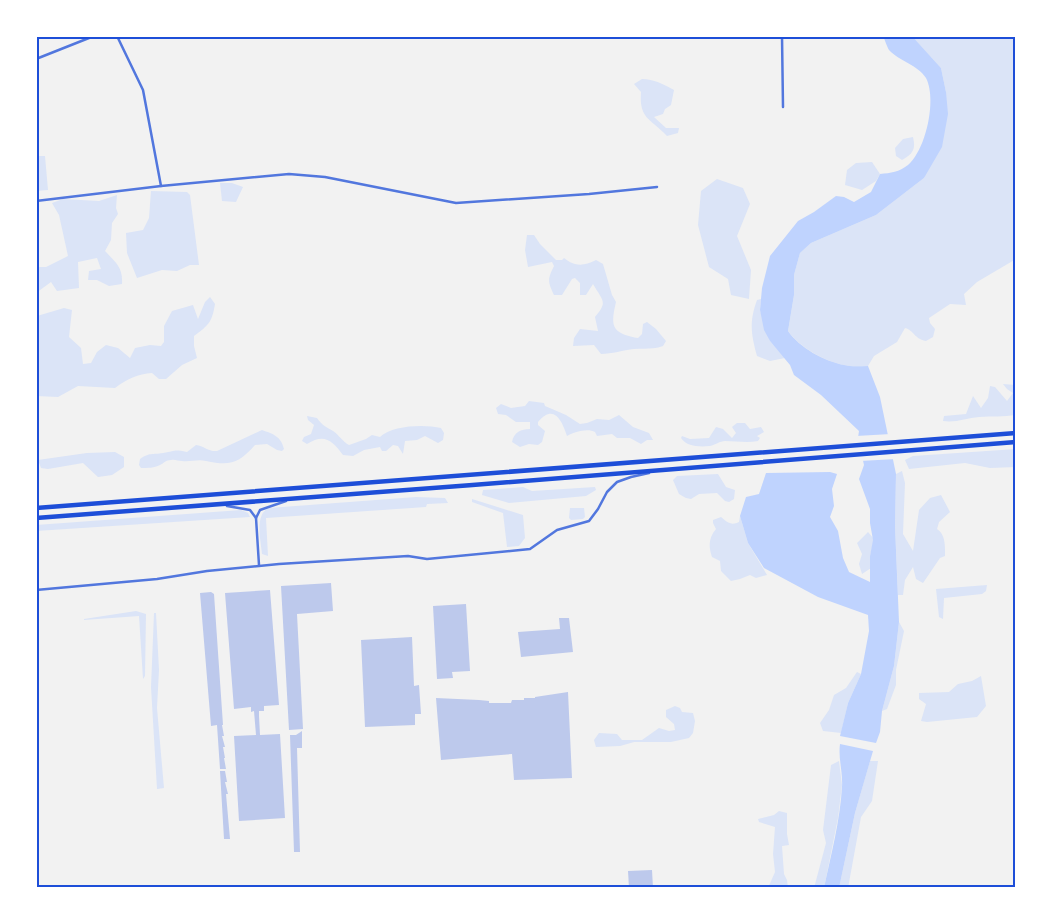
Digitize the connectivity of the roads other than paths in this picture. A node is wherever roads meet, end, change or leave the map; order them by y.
1 (94, 36) edge
2 (117, 36) edge
3 (782, 36) edge
4 (36, 59) edge
5 (783, 107) dead end
6 (161, 186) junction
7 (657, 187) dead end
8 (36, 201) edge
9 (1016, 433) edge
10 (1016, 442) edge
11 (661, 470) junction
12 (302, 498) junction
13 (213, 505) junction
14 (36, 508) edge
15 (36, 518) edge
16 (256, 518) junction
17 (259, 566) junction
18 (36, 590) edge

1 - 4 street
2 - 6 street
3 - 5 street
6 - 7 street
6 - 8 street
9 - 14 highway
10 - 11 highway
11 - 12 highway
11 - 17 street
12 - 13 highway
12 - 16 street
13 - 15 highway
13 - 16 street
16 - 17 street
17 - 18 street

